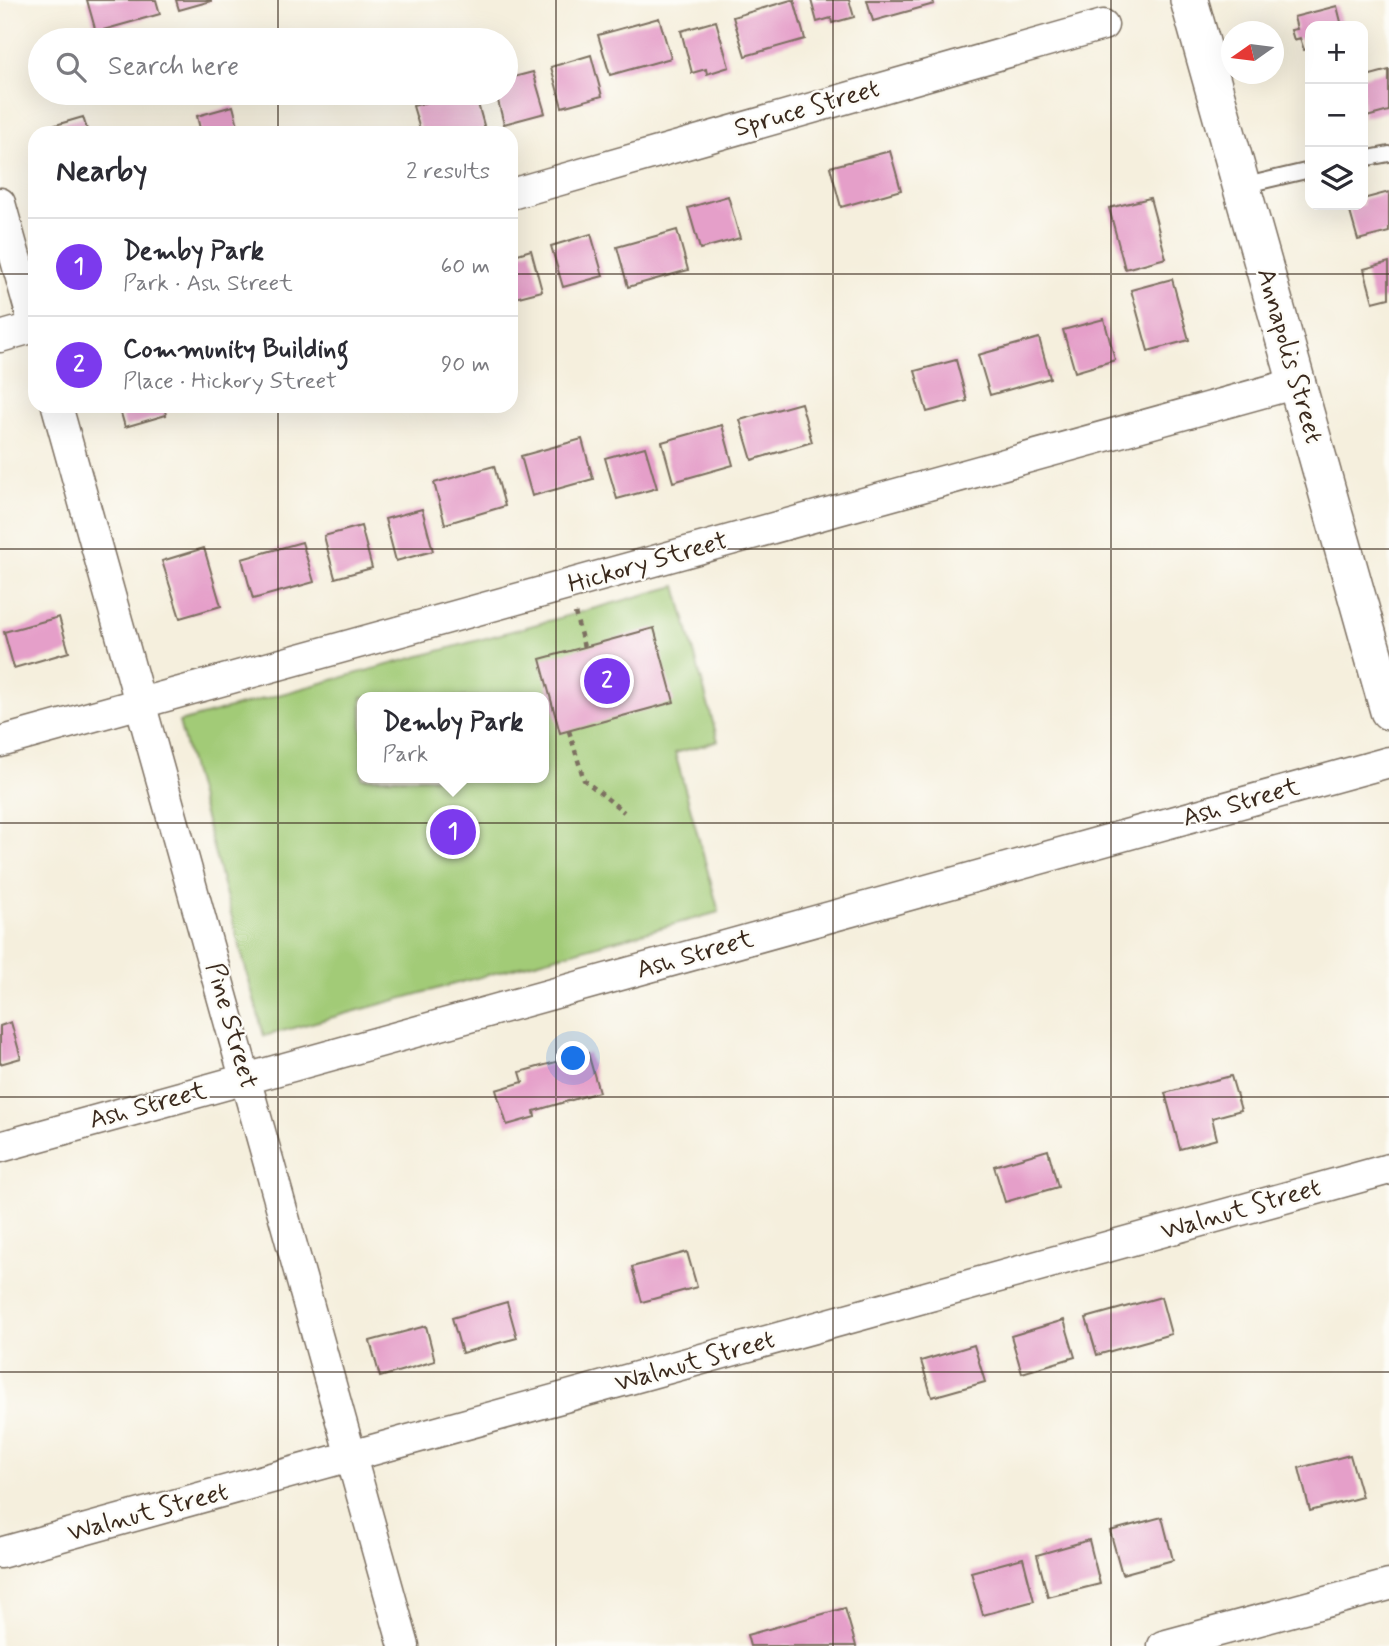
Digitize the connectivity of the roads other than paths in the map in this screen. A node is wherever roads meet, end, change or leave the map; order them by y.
1 (1189, 0) edge
2 (1103, 24) dead end
3 (1389, 154) edge
4 (1368, 158) edge
5 (1305, 171) edge
6 (1241, 186) junction
7 (518, 192) edge
8 (0, 203) edge
9 (28, 302) edge
10 (28, 329) edge
11 (0, 337) edge
12 (1297, 383) junction
13 (59, 413) edge
14 (141, 704) junction
15 (1389, 711) edge
16 (0, 742) edge
17 (1389, 762) edge
18 (246, 1080) junction
19 (0, 1147) edge
20 (1389, 1169) edge
21 (351, 1457) junction
22 (0, 1553) edge
23 (1389, 1585) edge
24 (404, 1646) edge
25 (1163, 1646) edge

1 - 6 street, Annapolis Street
2 - 7 street, Spruce Street
3 - 4 lane
5 - 6 lane
6 - 12 street, Annapolis Street
8 - 9 street
10 - 11 street
12 - 14 street, Hickory Street
12 - 15 street, Annapolis Street
13 - 14 street, Pine Street
14 - 16 street, Hickory Street
14 - 18 street, Pine Street
17 - 18 street, Ash Street
18 - 19 street, Ash Street
18 - 21 street, Pine Street
20 - 21 street, Walnut Street
21 - 22 street, Walnut Street
21 - 24 street, Pine Street
23 - 25 street

